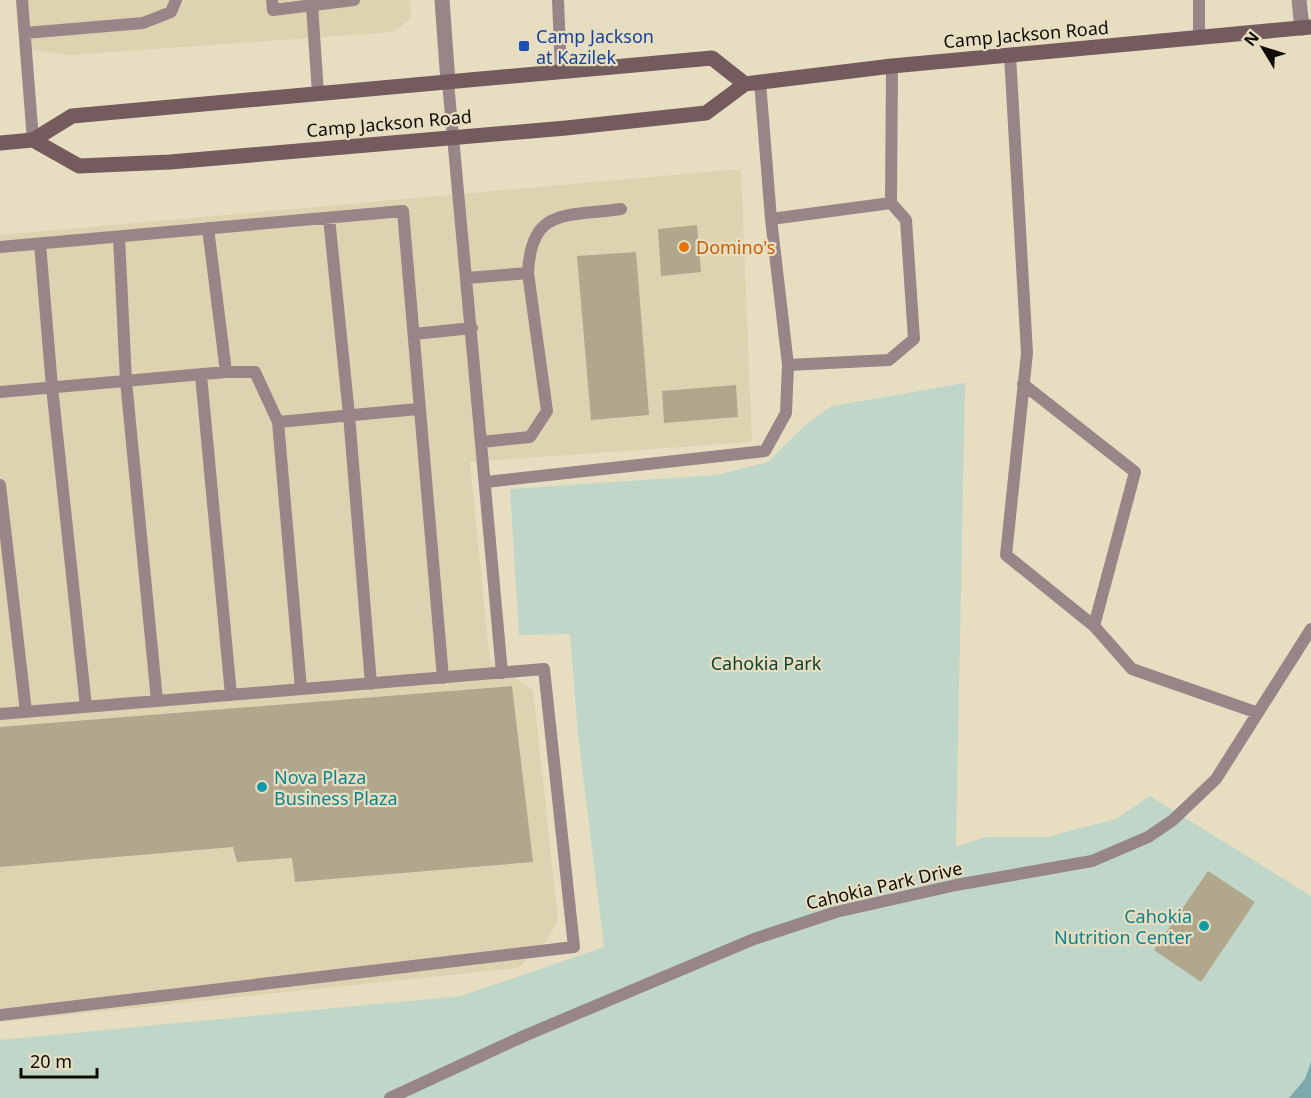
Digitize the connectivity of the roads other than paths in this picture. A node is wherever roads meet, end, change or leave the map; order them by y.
1 (22, 0) edge
2 (176, 0) edge
3 (272, 0) edge
4 (354, 0) edge
5 (442, 0) edge
6 (558, 0) edge
7 (1199, 0) edge
8 (1299, 0) edge
9 (312, 6) junction
10 (1306, 28) edge
11 (25, 33) junction
12 (1198, 38) junction
13 (1010, 55) junction
14 (892, 66) junction
15 (561, 72) junction
16 (447, 82) junction
17 (753, 83) junction
18 (318, 93) junction
19 (452, 136) junction
20 (33, 140) junction
21 (0, 143) edge
22 (891, 203) junction
23 (621, 209) dead end
24 (329, 219) junction
25 (771, 219) junction
26 (208, 228) junction
27 (119, 237) junction
28 (40, 244) junction
29 (0, 247) edge
30 (528, 273) junction
31 (467, 278) junction
32 (472, 328) junction
33 (414, 334) junction
34 (788, 365) junction
35 (226, 372) junction
36 (201, 375) junction
37 (126, 381) junction
38 (1023, 384) junction
39 (52, 387) junction
40 (0, 392) edge
41 (418, 409) junction
42 (349, 416) junction
43 (278, 422) junction
44 (482, 442) junction
45 (486, 482) junction
46 (0, 485) edge
47 (1094, 626) junction
48 (1311, 629) edge
49 (502, 673) junction
50 (443, 678) junction
51 (371, 684) junction
52 (301, 689) junction
53 (231, 695) junction
54 (157, 701) junction
55 (86, 707) junction
56 (26, 712) junction
57 (1258, 713) junction
58 (0, 714) edge
59 (0, 1015) edge
60 (390, 1098) edge

1 - 11 lane
2 - 11 lane
3 - 9 lane
4 - 9 lane
5 - 16 street
6 - 15 lane
7 - 12 lane
8 - 10 street
9 - 18 lane
10 - 12 main road, Camp Jackson Road
11 - 20 lane
12 - 13 main road, Camp Jackson Road
13 - 14 main road, Camp Jackson Road
13 - 38 lane
14 - 17 main road, Camp Jackson Road
14 - 22 lane
15 - 16 main road, Camp Jackson Road
15 - 17 main road, Camp Jackson Road
16 - 18 main road, Camp Jackson Road
16 - 19 lane
17 - 19 main road, Camp Jackson Road
17 - 25 lane
18 - 20 main road, Camp Jackson Road
19 - 20 main road, Camp Jackson Road
19 - 31 lane
20 - 21 main road, Camp Jackson Road
22 - 25 lane
22 - 34 lane
23 - 30 lane
24 - 26 lane
24 - 33 lane
24 - 42 lane
25 - 34 lane
26 - 27 lane
26 - 35 lane
27 - 28 lane
27 - 37 lane
28 - 29 lane
28 - 39 lane
30 - 31 lane
30 - 44 lane
31 - 32 lane
32 - 33 lane
32 - 44 lane
33 - 41 lane
34 - 45 lane
35 - 36 lane
35 - 43 lane
36 - 37 lane
36 - 53 lane
37 - 39 lane
37 - 54 lane
38 - 47 lane
38 - 47 lane
39 - 40 lane
39 - 55 lane
41 - 42 lane
41 - 50 lane
42 - 43 lane
42 - 51 lane
43 - 52 lane
44 - 45 lane
45 - 49 lane
46 - 56 lane
47 - 57 lane
48 - 57 lane, Cahokia Park Drive
49 - 50 lane
49 - 59 lane
50 - 51 lane
51 - 52 lane
52 - 53 lane
53 - 54 lane
54 - 55 lane
55 - 56 lane
56 - 58 lane
57 - 60 lane, Cahokia Park Drive

